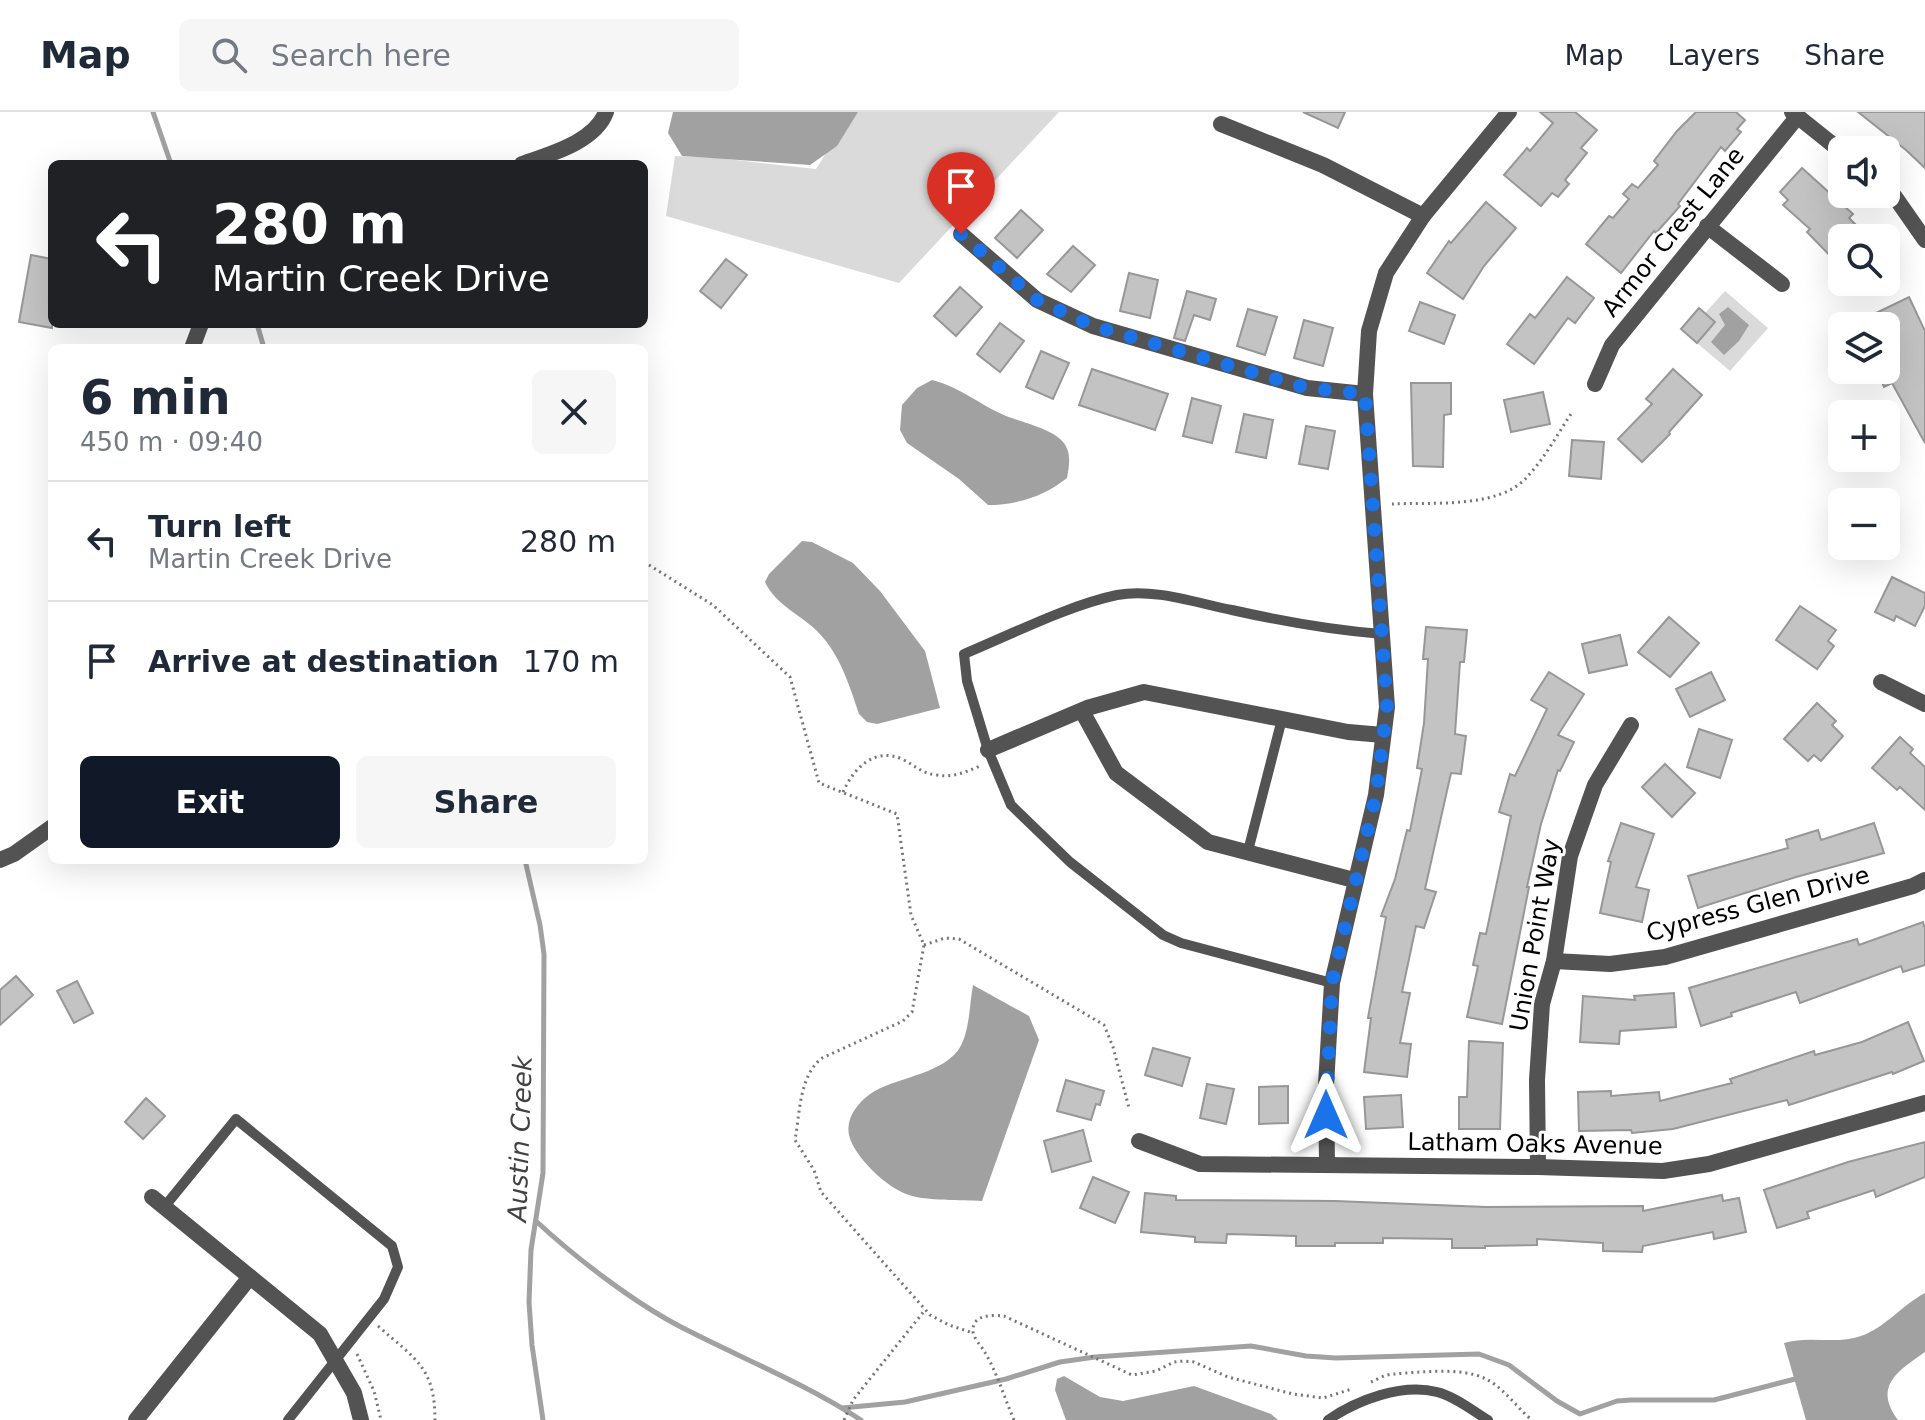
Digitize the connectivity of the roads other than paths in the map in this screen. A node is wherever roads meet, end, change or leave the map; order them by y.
1 (606, 112) edge
2 (1509, 112) edge
3 (1795, 114) edge
4 (1221, 124) dead end
5 (1828, 141) edge
6 (534, 160) edge
7 (1900, 206) edge
8 (1423, 216) junction
9 (1707, 226) junction
10 (1923, 233) edge
11 (961, 234) dead end
12 (1782, 284) dead end
13 (1595, 384) dead end
14 (1365, 394) junction
15 (1382, 634) junction
16 (1881, 682) dead end
17 (1925, 704) edge
18 (1082, 711) junction
19 (1282, 719) junction
20 (1631, 725) dead end
21 (1383, 735) junction
22 (988, 750) junction
23 (48, 830) edge
24 (1248, 851) junction
25 (0, 860) edge
26 (1354, 880) junction
27 (1925, 880) edge
28 (1554, 961) junction
29 (1332, 983) junction
30 (1925, 1103) edge
31 (1139, 1141) dead end
32 (1327, 1165) junction
33 (1538, 1167) junction
34 (159, 1201) joint
35 (250, 1277) junction
36 (336, 1361) junction
37 (136, 1420) edge
38 (288, 1420) edge
39 (361, 1420) edge
40 (1328, 1420) edge
41 (1488, 1420) edge

1 - 6 street
2 - 8 street
3 - 5 street
3 - 9 street, Armor Crest Lane
4 - 8 street
7 - 10 street
8 - 14 street
9 - 12 street
9 - 13 street, Armor Crest Lane
11 - 14 street
14 - 15 street
15 - 21 street
15 - 22 lane
16 - 17 street
18 - 19 street
18 - 22 street
18 - 24 street
19 - 21 street
19 - 24 lane
20 - 28 street, Union Point Way
21 - 26 street
22 - 29 lane
23 - 25 street
24 - 26 street
26 - 29 street
27 - 28 street, Cypress Glen Drive
28 - 33 street, Union Point Way
29 - 32 street
30 - 33 street, Latham Oaks Avenue
31 - 32 street, Latham Oaks Avenue
32 - 33 street, Latham Oaks Avenue
34 - 35 street
34 - 36 lane
35 - 36 street
35 - 37 street
36 - 38 lane
36 - 39 street
40 - 41 lane

